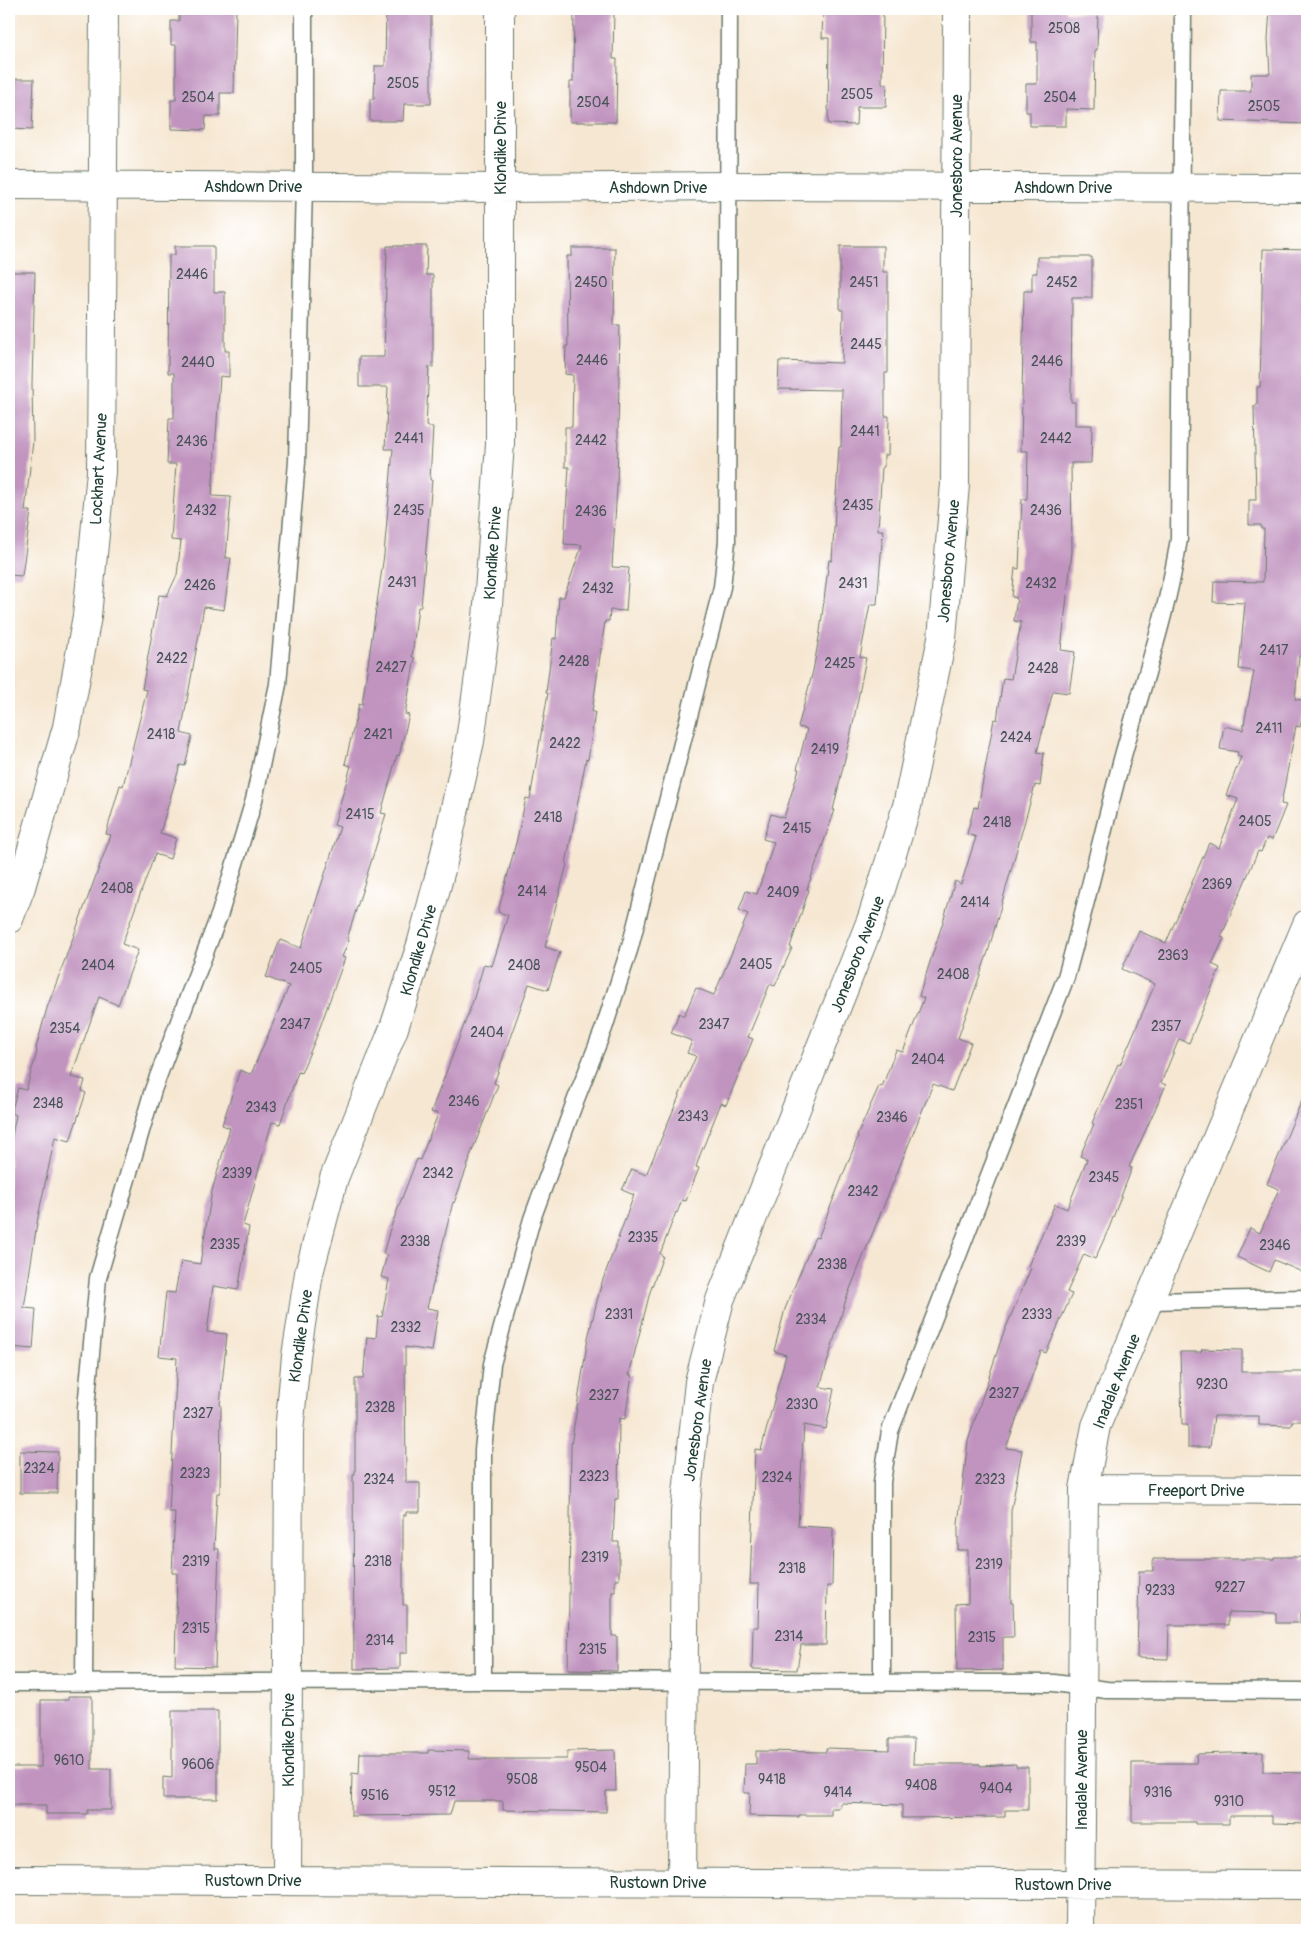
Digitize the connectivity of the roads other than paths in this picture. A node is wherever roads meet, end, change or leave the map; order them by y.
1 (104, 9) edge
2 (304, 9) edge
3 (500, 9) edge
4 (729, 9) edge
5 (957, 9) edge
6 (1183, 9) edge
7 (9, 185) edge
8 (104, 185) junction
9 (304, 186) junction
10 (728, 186) junction
11 (956, 187) junction
12 (1182, 187) junction
13 (499, 188) junction
14 (1307, 188) edge
15 (9, 919) edge
16 (1307, 924) edge
17 (1307, 1298) edge
18 (1148, 1301) junction
19 (1084, 1489) junction
20 (1307, 1490) edge
21 (483, 1681) junction
22 (84, 1682) junction
23 (288, 1682) junction
24 (683, 1682) junction
25 (9, 1683) edge
26 (882, 1683) junction
27 (1081, 1686) junction
28 (1307, 1691) edge
29 (9, 1880) edge
30 (287, 1880) junction
31 (682, 1882) junction
32 (1080, 1884) junction
33 (1307, 1885) edge
34 (1080, 1930) edge

1 - 8 street, Lockhart Avenue
2 - 9 lane
3 - 13 street, Klondike Drive
4 - 10 lane
5 - 11 street, Jonesboro Avenue
6 - 12 lane
7 - 8 street, Ashdown Drive
8 - 9 street, Ashdown Drive
8 - 15 street, Lockhart Avenue
9 - 13 street, Ashdown Drive
9 - 22 lane
10 - 11 street, Ashdown Drive
10 - 13 street, Ashdown Drive
10 - 21 lane
11 - 12 street, Ashdown Drive
11 - 24 street, Jonesboro Avenue
12 - 14 street, Ashdown Drive
12 - 26 lane
13 - 23 street, Klondike Drive
16 - 18 street, Inadale Avenue
17 - 18 lane
18 - 19 street, Inadale Avenue
19 - 20 street, Freeport Drive
19 - 27 street, Inadale Avenue
21 - 23 lane
21 - 24 lane
22 - 23 lane
22 - 25 lane
23 - 30 street, Klondike Drive
24 - 26 lane
24 - 31 street, Jonesboro Avenue
26 - 27 lane
27 - 28 lane
27 - 32 street, Inadale Avenue
29 - 30 street, Rustown Drive
30 - 31 street, Rustown Drive
31 - 32 street, Rustown Drive
32 - 33 street, Rustown Drive
32 - 34 street, Inadale Avenue

